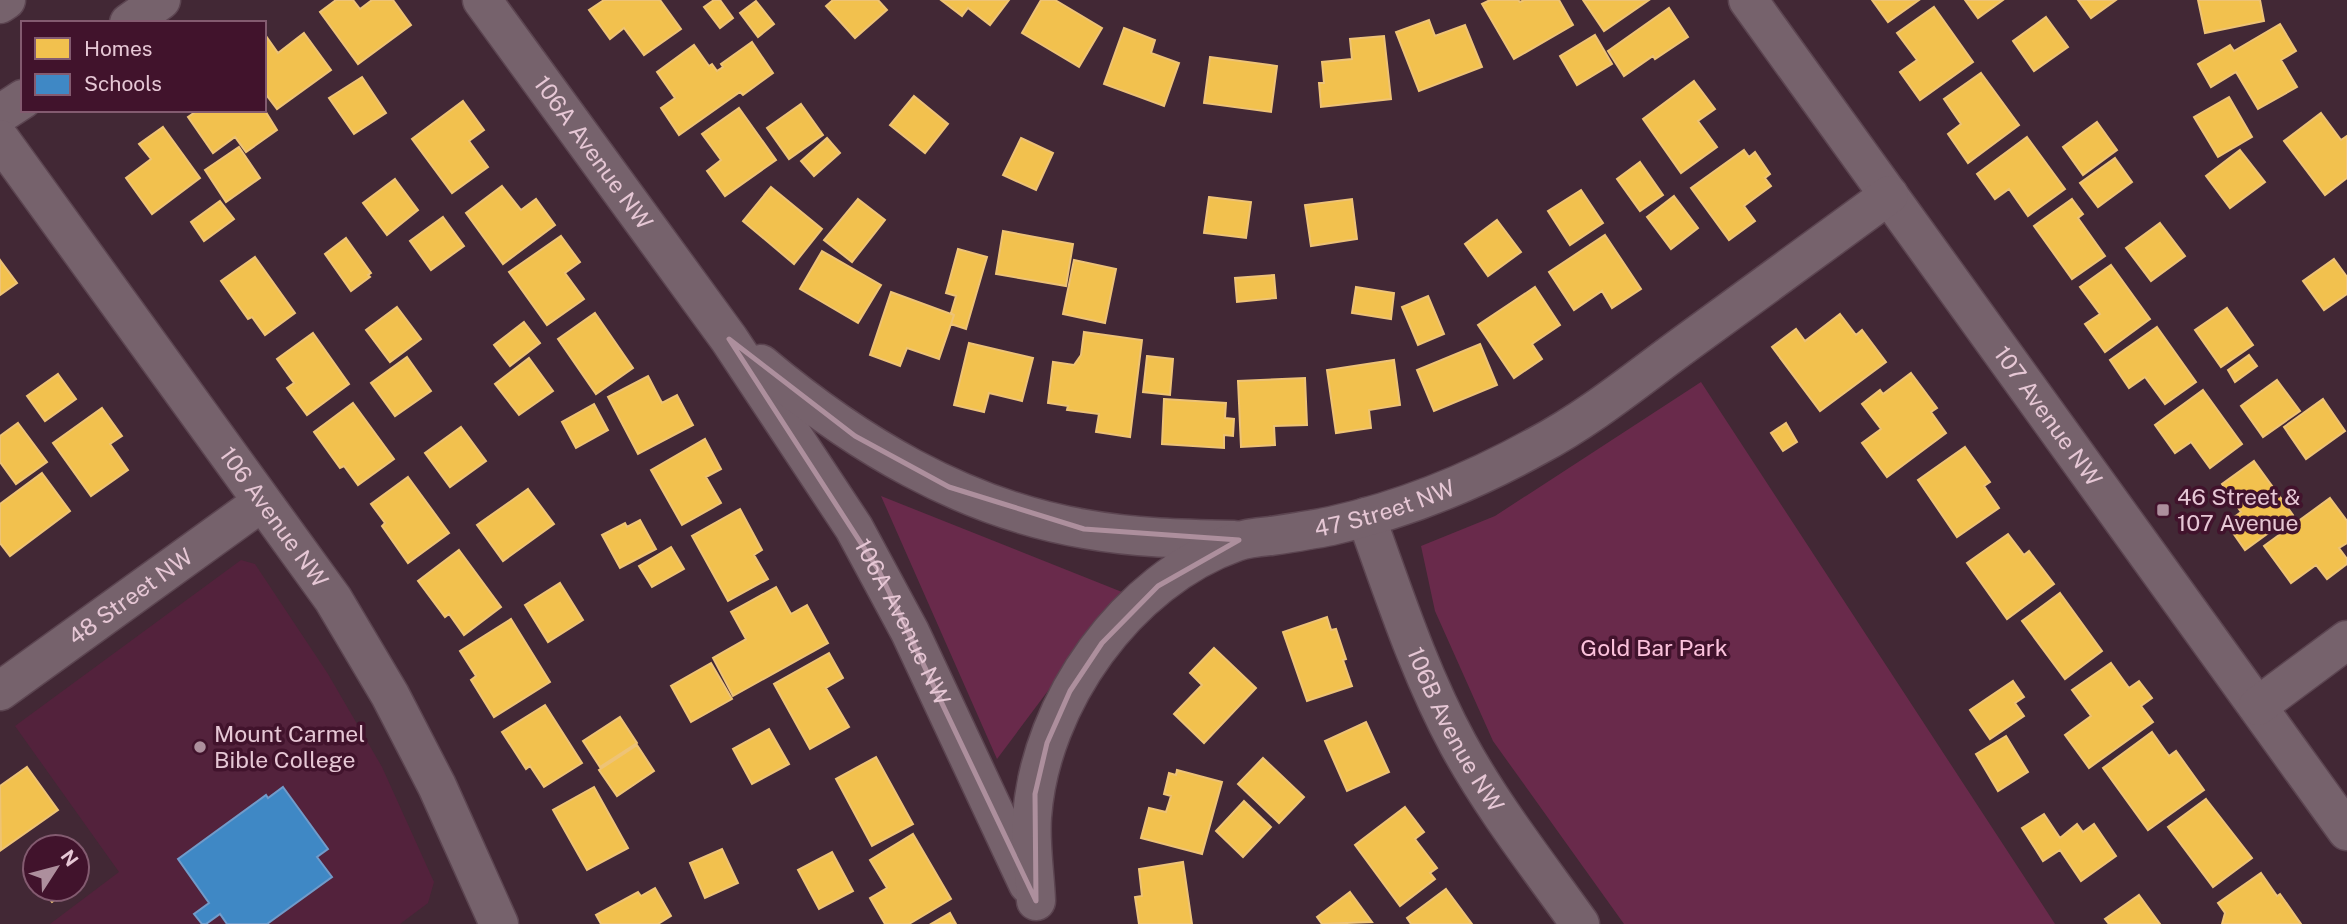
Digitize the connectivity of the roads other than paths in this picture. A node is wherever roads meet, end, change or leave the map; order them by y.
1 (6, 0) edge
2 (161, 0) edge
3 (482, 0) edge
4 (1748, 0) edge
5 (0, 4) edge
6 (132, 21) edge
7 (21, 100) edge
8 (0, 114) edge
9 (0, 139) edge
10 (1889, 195) junction
11 (729, 339) junction
12 (262, 502) junction
13 (1366, 517) junction
14 (1239, 540) junction
15 (2347, 640) edge
16 (0, 691) edge
17 (2258, 706) junction
18 (2347, 831) edge
19 (1042, 913) edge
20 (489, 919) edge
21 (1580, 924) edge

1 - 5 street
2 - 6 street
3 - 11 street, 106A Avenue NW
4 - 10 street, 107 Avenue NW
7 - 8 street
9 - 12 street, 106 Avenue NW
10 - 13 street, 47 Street NW
10 - 17 street, 107 Avenue NW
11 - 14 street, 106A Avenue NW
11 - 19 street, 106A Avenue NW
12 - 16 street, 48 Street NW
12 - 20 street, 106 Avenue NW
13 - 14 street, 47 Street NW
13 - 21 street, 106B Avenue NW
14 - 19 street, 47 Street NW
15 - 17 street
17 - 18 street, 107 Avenue NW

